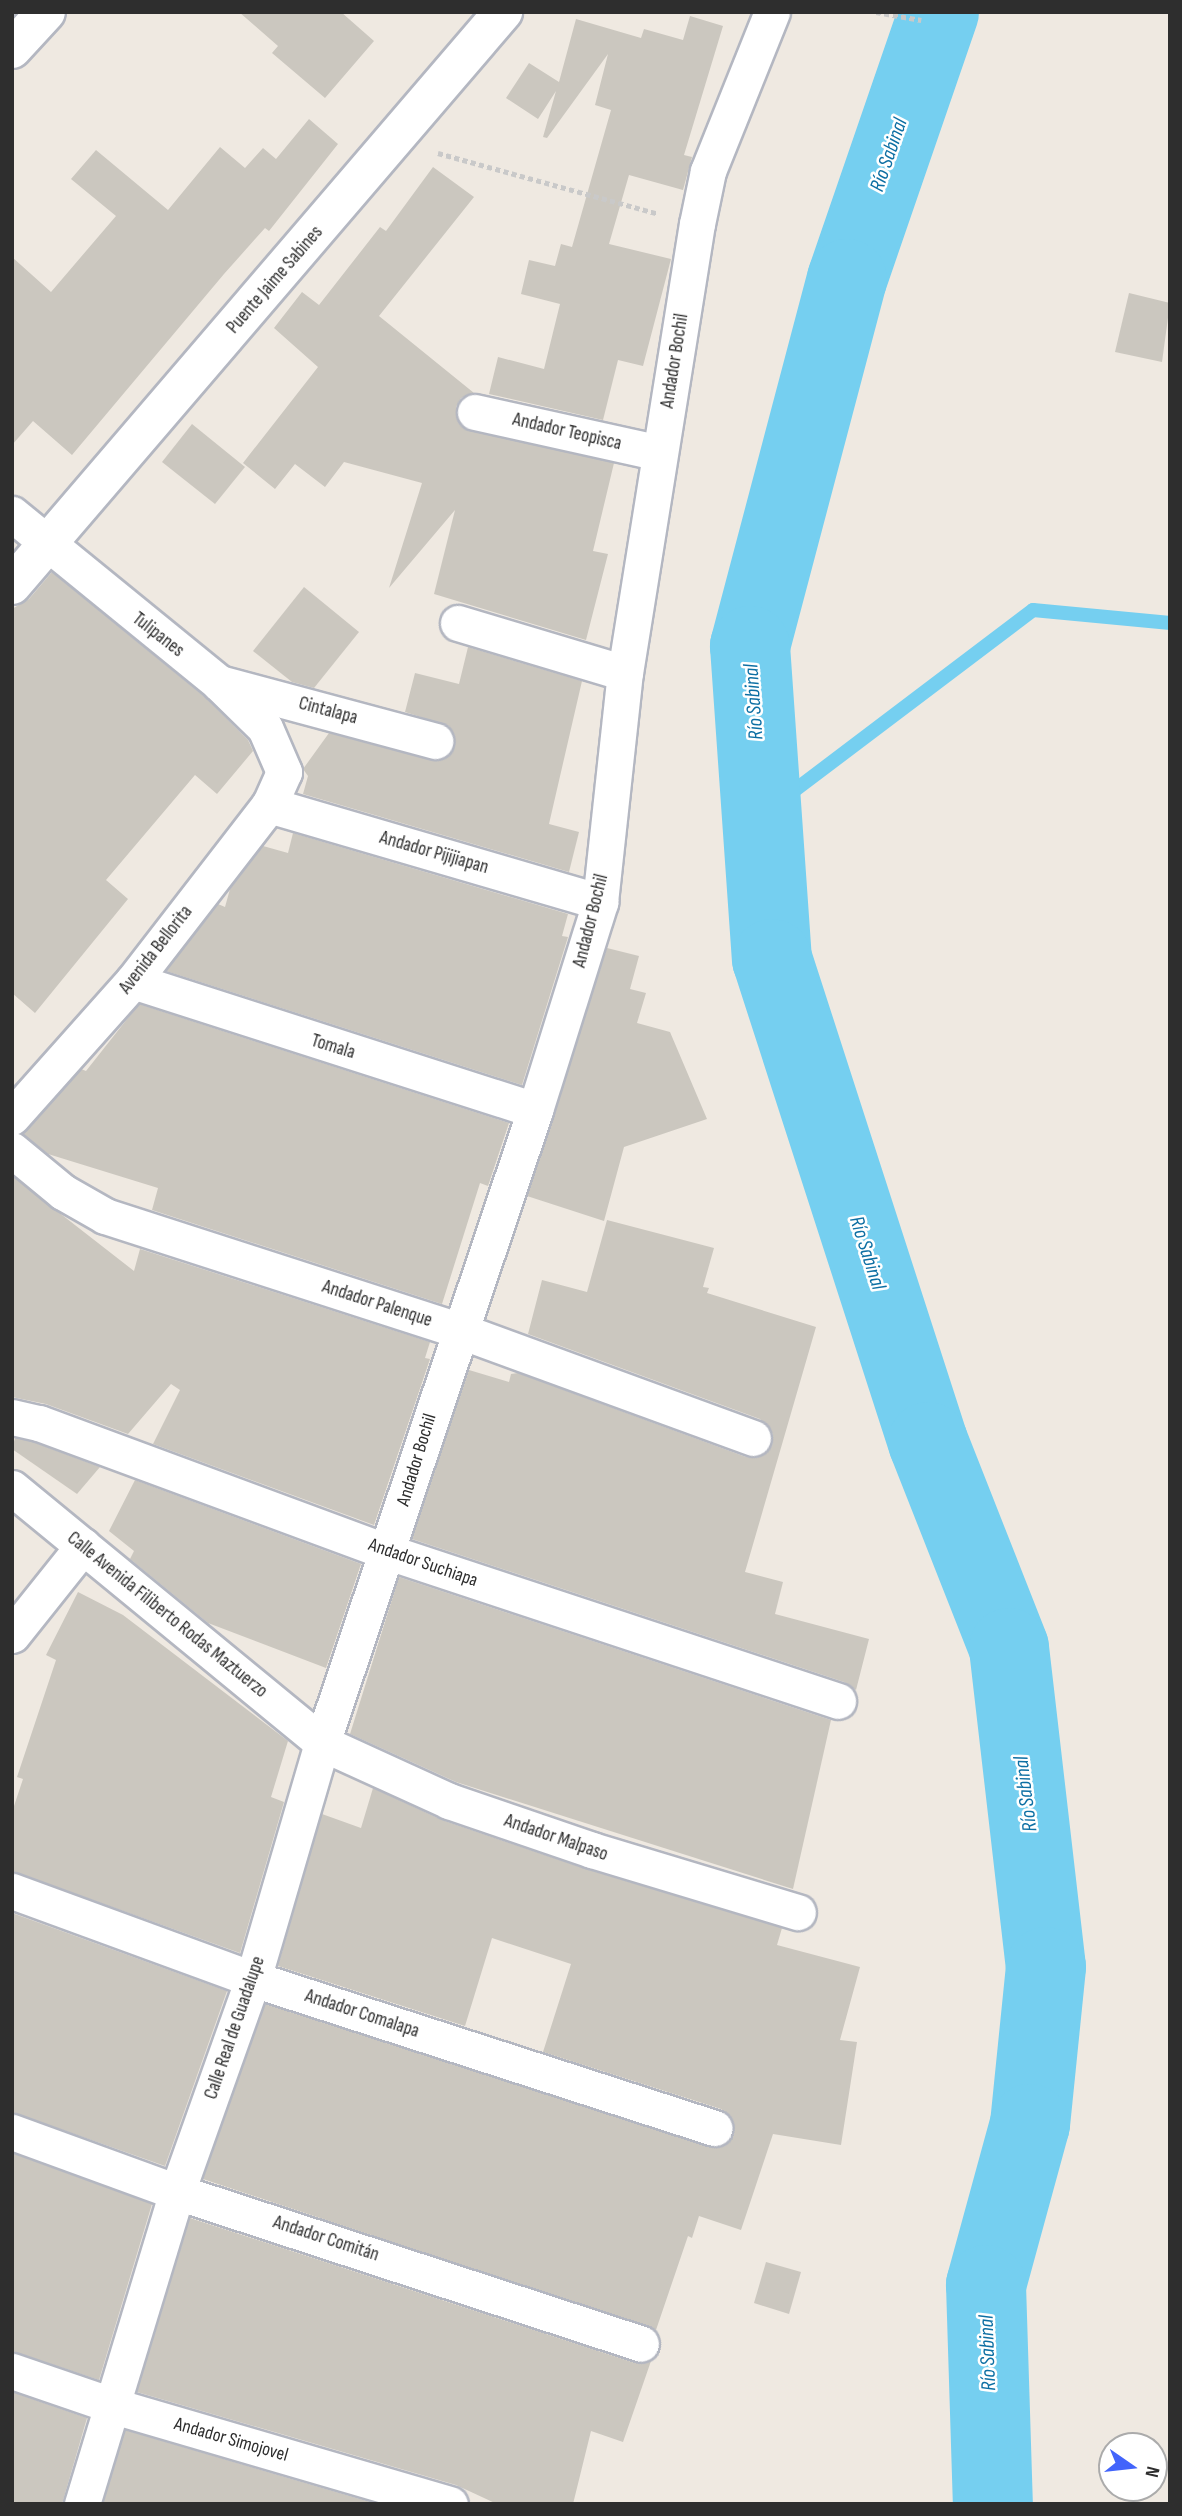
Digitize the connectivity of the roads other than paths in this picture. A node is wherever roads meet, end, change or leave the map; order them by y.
1 (46, 12) edge
2 (503, 12) edge
3 (772, 12) edge
4 (12, 49) edge
5 (475, 412) dead end
6 (660, 453) junction
7 (12, 514) edge
8 (46, 547) junction
9 (12, 585) edge
10 (458, 623) dead end
11 (625, 673) junction
12 (219, 683) junction
13 (435, 741) dead end
14 (284, 772) joint
15 (269, 805) junction
16 (600, 902) junction
17 (132, 981) junction
18 (535, 1110) junction
19 (12, 1117) edge
20 (12, 1150) edge
21 (458, 1330) junction
22 (12, 1417) edge
23 (753, 1438) dead end
24 (12, 1488) edge
25 (83, 1546) junction
26 (388, 1552) junction
27 (12, 1635) edge
28 (838, 1701) dead end
29 (322, 1743) junction
30 (12, 1891) edge
31 (798, 1912) dead end
32 (253, 1979) junction
33 (715, 2128) dead end
34 (12, 2133) edge
35 (177, 2192) junction
36 (641, 2344) dead end
37 (12, 2371) edge
38 (114, 2406) junction
39 (82, 2504) edge
40 (450, 2504) edge

1 - 4 main road
2 - 8 main road, Puente Jaime Sabines
3 - 6 street, Andador Bochil
5 - 6 street, Andador Teopisca
6 - 11 street, Andador Bochil
7 - 8 street, Tulipanes
8 - 9 main road, Puente Jaime Sabines
8 - 12 street, Tulipanes
10 - 11 street
11 - 16 street, Andador Bochil
12 - 13 street, Cintalapa
12 - 14 street, Tulipanes
14 - 15 street, Avenida Bellorita
15 - 16 street, Andador Pijijiapan
15 - 17 street, Avenida Bellorita
16 - 18 street, Andador Bochil
17 - 18 street, Tomala
17 - 19 street, Avenida Bellorita
18 - 21 street, Andador Bochil
20 - 21 street, Andador Palenque
21 - 23 street, Andador Palenque
21 - 26 street, Andador Bochil
22 - 26 street, Andador Suchiapa
24 - 25 street, Calle Avenida Filiberto Rodas Maztuerzo
25 - 27 street
25 - 29 street, Calle Avenida Filiberto Rodas Maztuerzo
26 - 28 street, Andador Suchiapa
26 - 29 street, Calle Real de Guadalupe
29 - 31 street, Andador Malpaso
29 - 32 street, Calle Real de Guadalupe
30 - 32 street, Andador Comalapa
32 - 33 street, Andador Comalapa
32 - 35 street, Calle Real de Guadalupe
34 - 35 street, Andador Comitán
35 - 36 street, Andador Comitán
35 - 38 street, Calle Real de Guadalupe
37 - 38 street, Andador Simojovel
38 - 39 street, Calle Real de Guadalupe
38 - 40 street, Andador Simojovel

